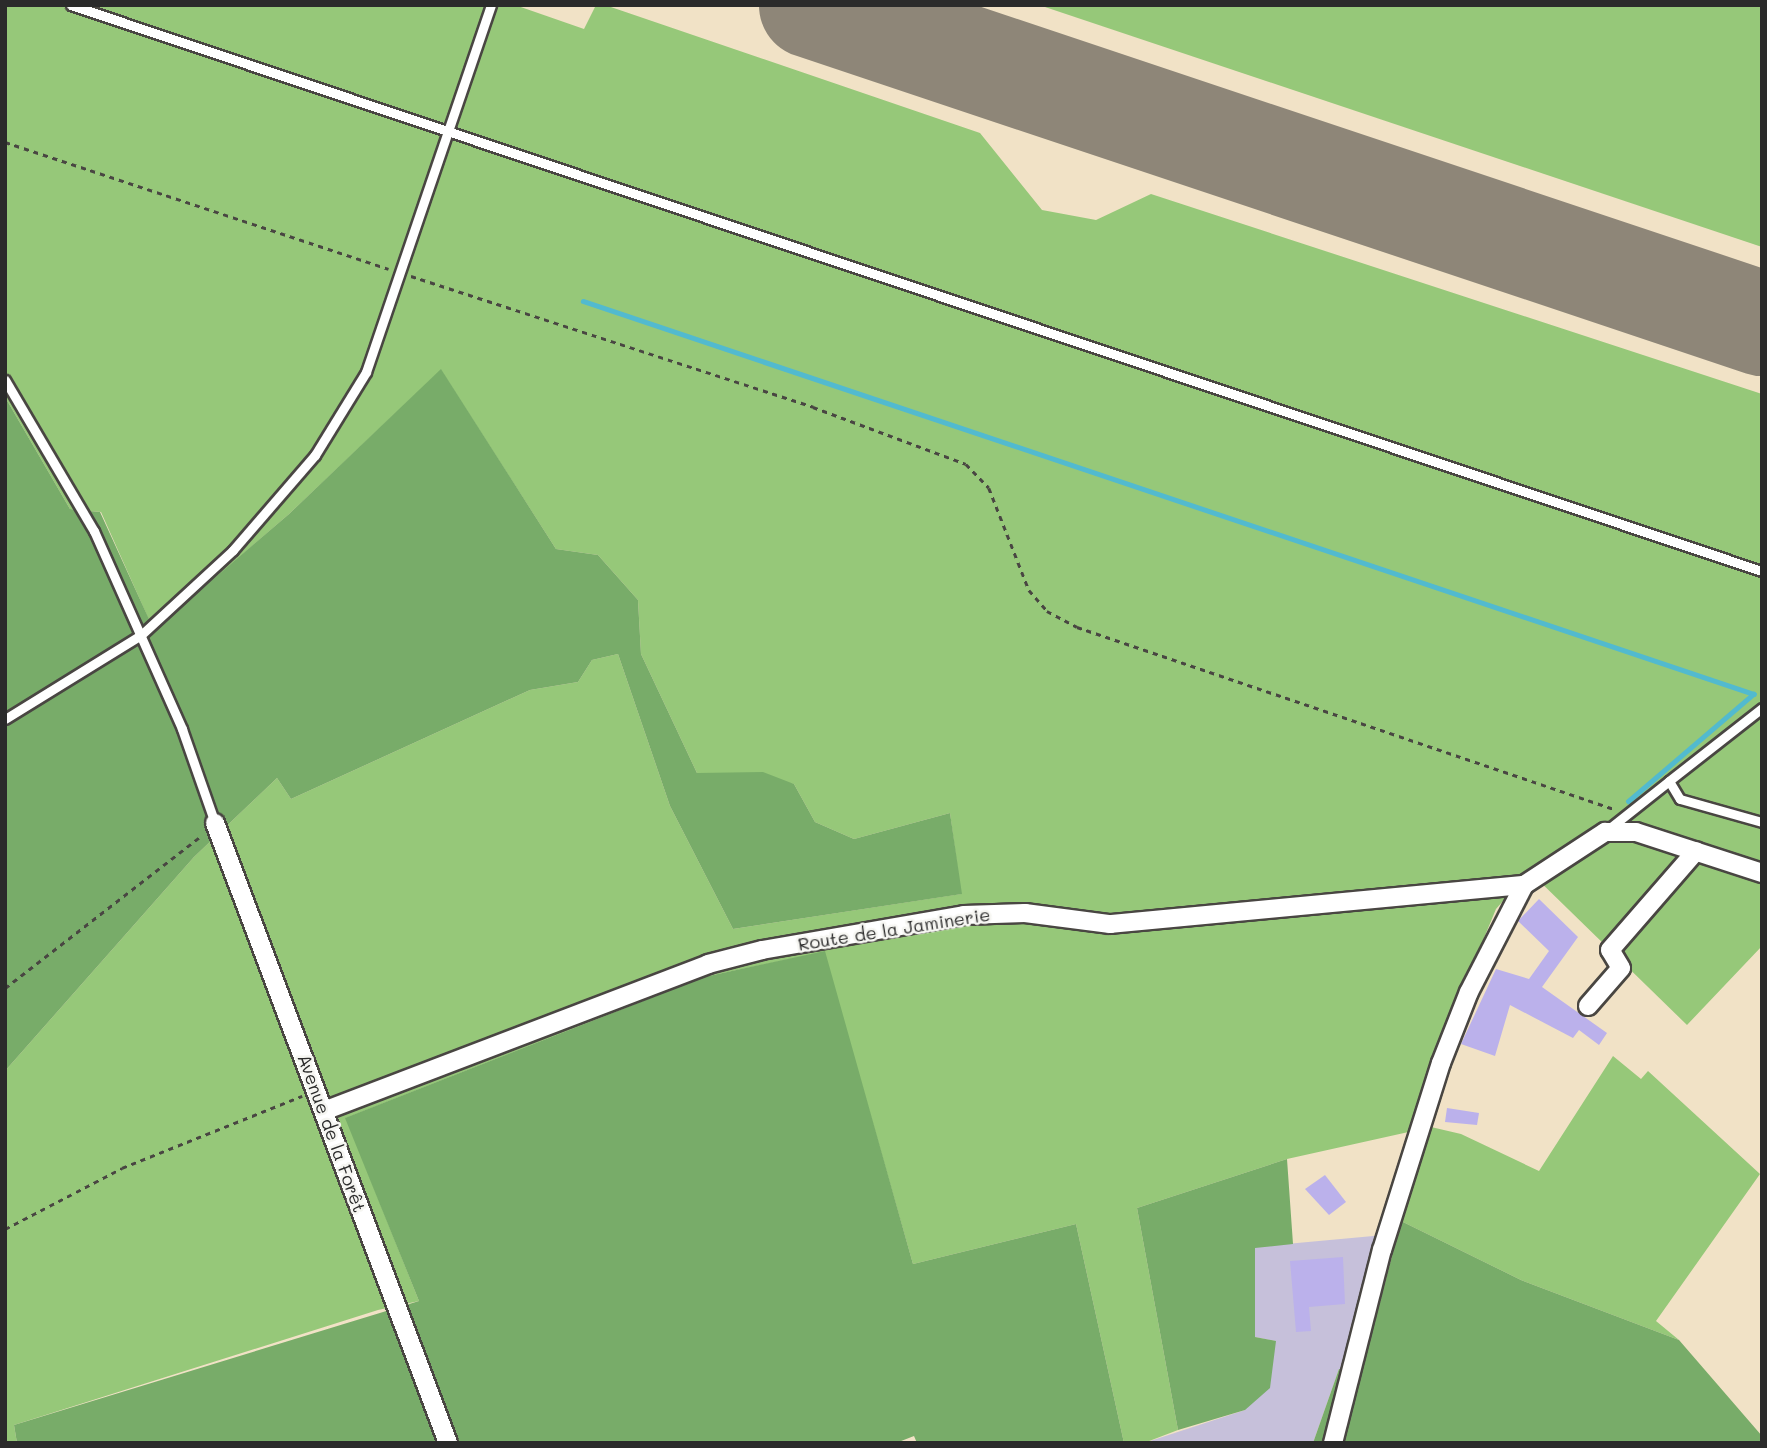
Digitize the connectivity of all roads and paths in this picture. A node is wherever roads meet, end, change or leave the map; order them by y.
1 (71, 5) edge
2 (491, 5) edge
3 (449, 132) junction
4 (5, 142) edge
5 (403, 274) junction
6 (5, 380) edge
7 (1762, 571) edge
8 (141, 635) junction
9 (1762, 708) edge
10 (5, 719) edge
11 (1669, 781) junction
12 (1629, 814) junction
13 (1762, 822) edge
14 (215, 823) junction
15 (1605, 832) junction
16 (1696, 850) junction
17 (1762, 873) edge
18 (1524, 885) junction
19 (5, 988) edge
20 (1588, 1006) dead end
21 (317, 1091) junction
22 (324, 1111) junction
23 (5, 1229) edge
24 (448, 1443) edge
25 (1333, 1443) edge

1 - 3 lane
2 - 3 lane
3 - 5 lane
3 - 7 lane
4 - 5 path
5 - 8 lane
5 - 12 path
6 - 8 lane
8 - 10 lane
8 - 14 lane
9 - 11 lane
11 - 12 lane
11 - 13 lane
12 - 15 lane
14 - 19 path
14 - 21 street, Avenue de la Forêt
15 - 16 street
15 - 18 street, Route de la Jaminerie
16 - 17 street
16 - 20 street
18 - 22 street, Route de la Jaminerie
18 - 25 street
21 - 22 street, Avenue de la Forêt
21 - 23 path
22 - 24 street, Avenue de la Forêt

